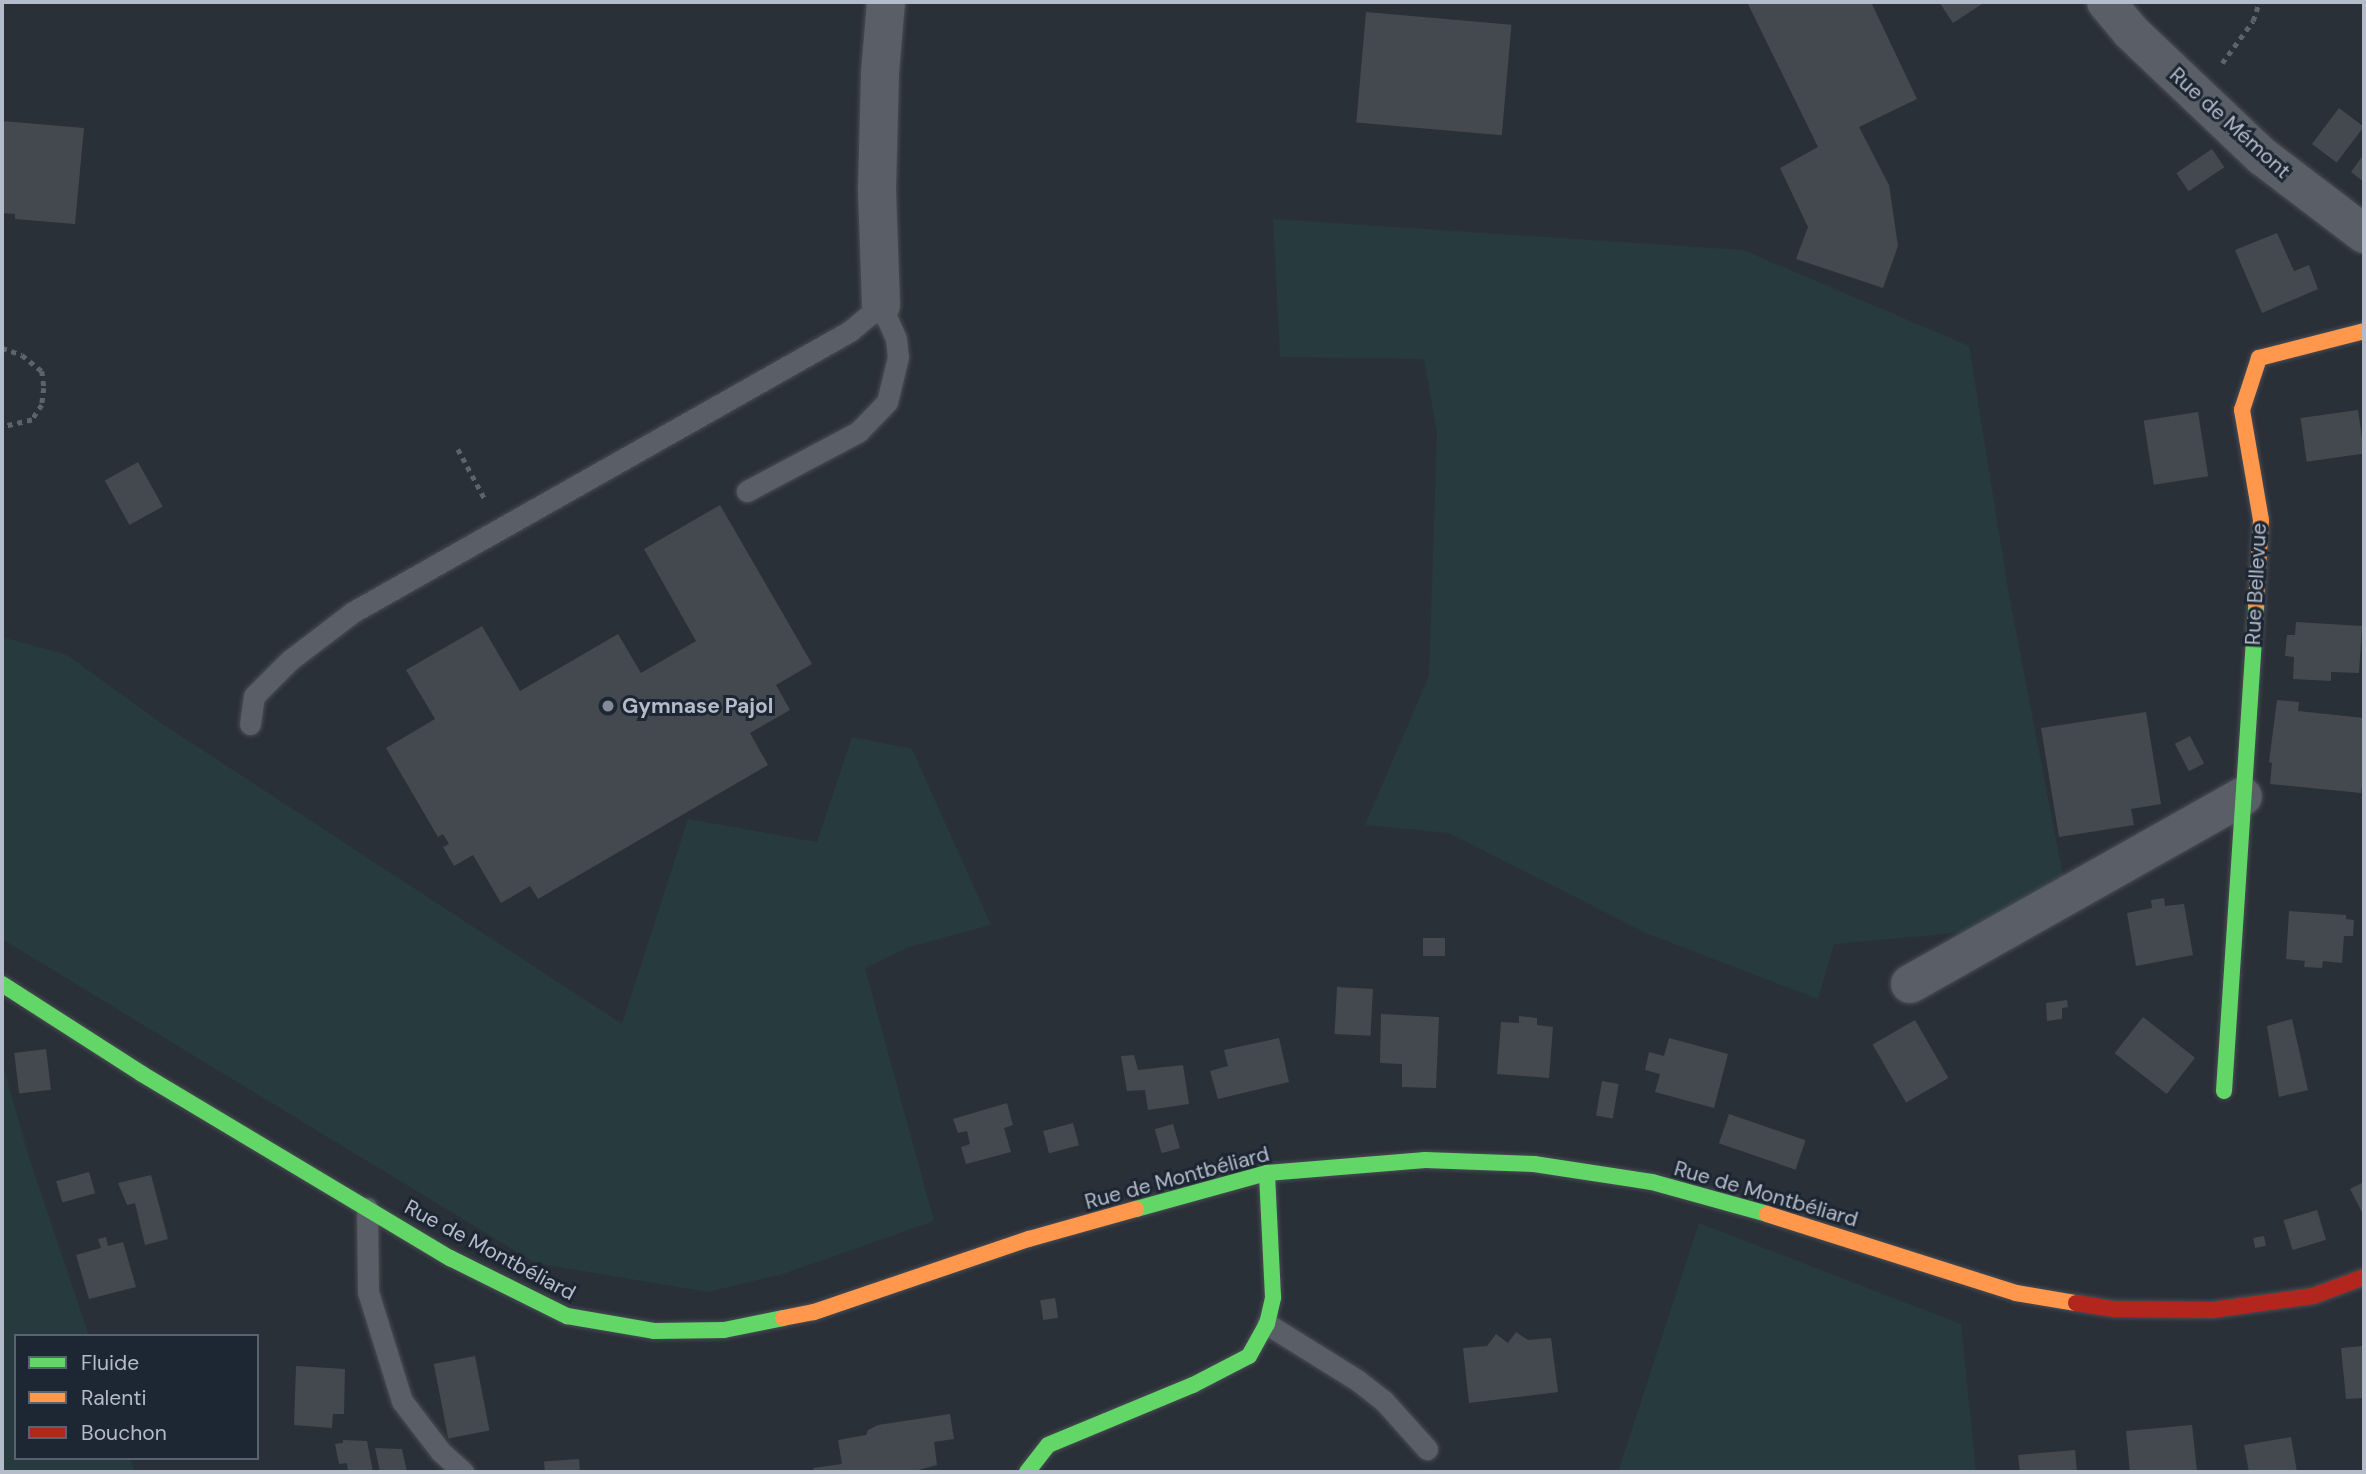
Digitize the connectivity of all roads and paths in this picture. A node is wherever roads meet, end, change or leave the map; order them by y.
1 (886, 2) edge
2 (2106, 2) edge
3 (2259, 2) edge
4 (2198, 96) junction
5 (2364, 234) edge
6 (881, 306) junction
7 (2364, 331) edge
8 (2, 348) edge
9 (2, 427) edge
10 (458, 449) dead end
11 (747, 491) dead end
12 (500, 528) junction
13 (250, 724) dead end
14 (2243, 796) junction
15 (2, 984) edge
16 (1910, 984) dead end
17 (2224, 1091) dead end
18 (1266, 1173) junction
19 (367, 1208) junction
20 (2364, 1277) edge
21 (1267, 1324) junction
22 (1427, 1449) dead end
23 (463, 1472) edge
24 (1027, 1472) edge

1 - 6 street
2 - 4 street, Rue de Mémont
3 - 4 path
4 - 5 street, Rue de Mémont
6 - 11 lane
6 - 12 lane
7 - 14 street, Rue Bellevue
8 - 9 path
10 - 12 path
12 - 13 lane
14 - 16 street
14 - 17 street, Rue Bellevue
15 - 19 street, Rue de Montbéliard
18 - 19 street, Rue de Montbéliard
18 - 20 street, Rue de Montbéliard
18 - 21 street
19 - 23 lane
21 - 22 lane
21 - 24 street

